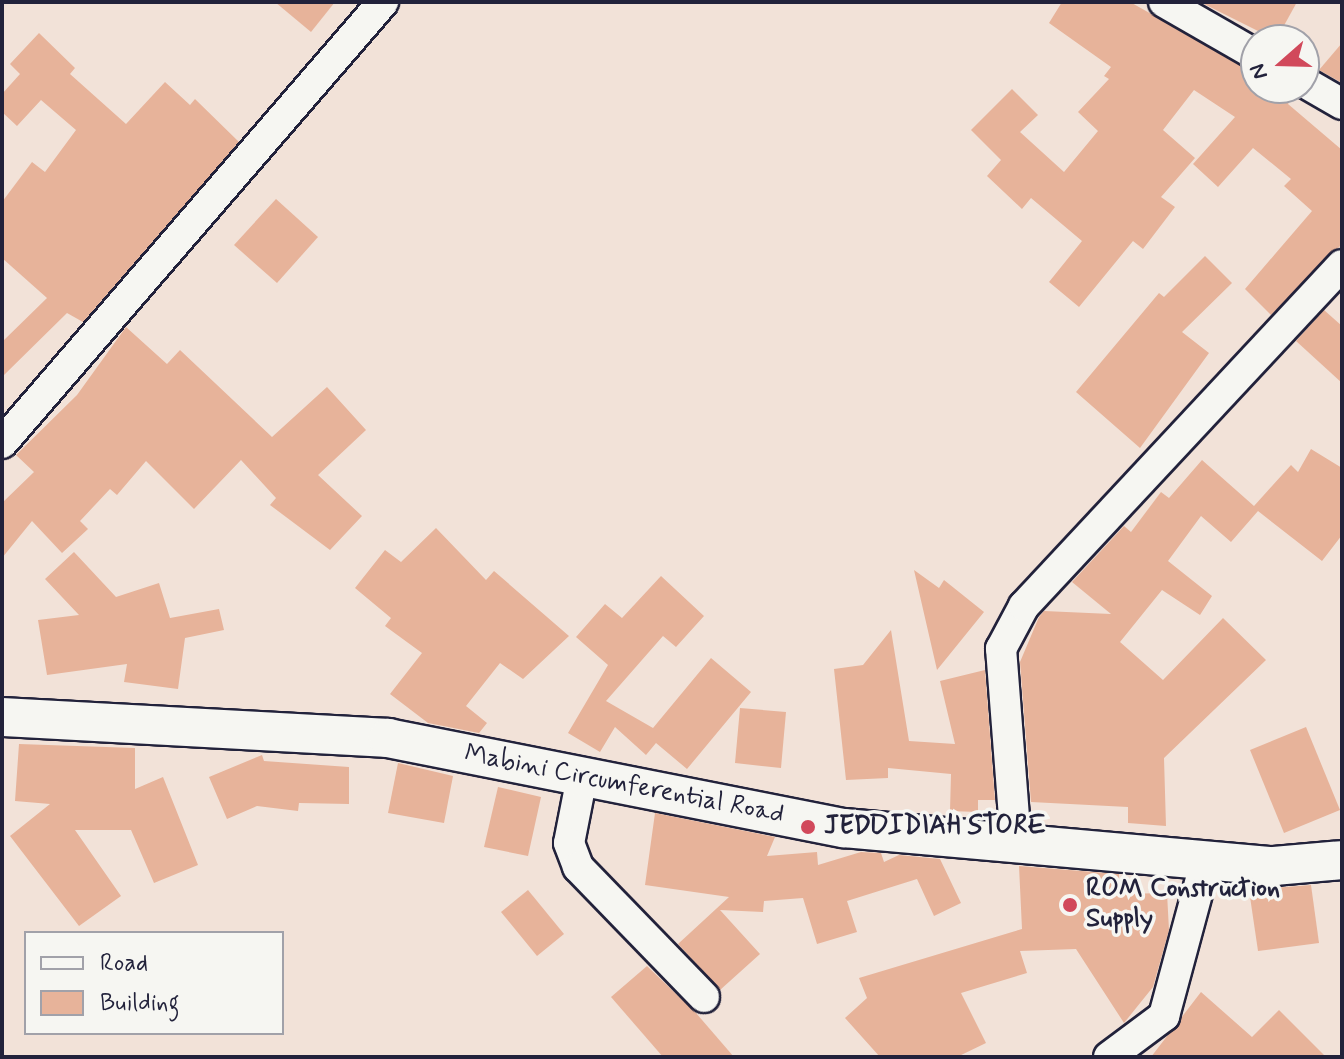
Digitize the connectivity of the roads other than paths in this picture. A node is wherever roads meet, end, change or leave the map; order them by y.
1 (383, 2) edge
2 (1164, 2) edge
3 (1240, 46) edge
4 (1320, 91) edge
5 (1342, 104) edge
6 (1342, 265) edge
7 (2, 443) edge
8 (2, 717) edge
9 (582, 777) junction
10 (1016, 843) junction
11 (1206, 860) junction
12 (1342, 860) edge
13 (704, 997) dead end
14 (1109, 1057) edge

1 - 7 street
2 - 3 street
4 - 5 street
6 - 10 street
8 - 9 main road, Mabini Circumferential Road
9 - 10 main road, Mabini Circumferential Road
9 - 13 street
10 - 11 main road, Mabini Circumferential Road
11 - 12 main road, Mabini Circumferential Road
11 - 14 street

